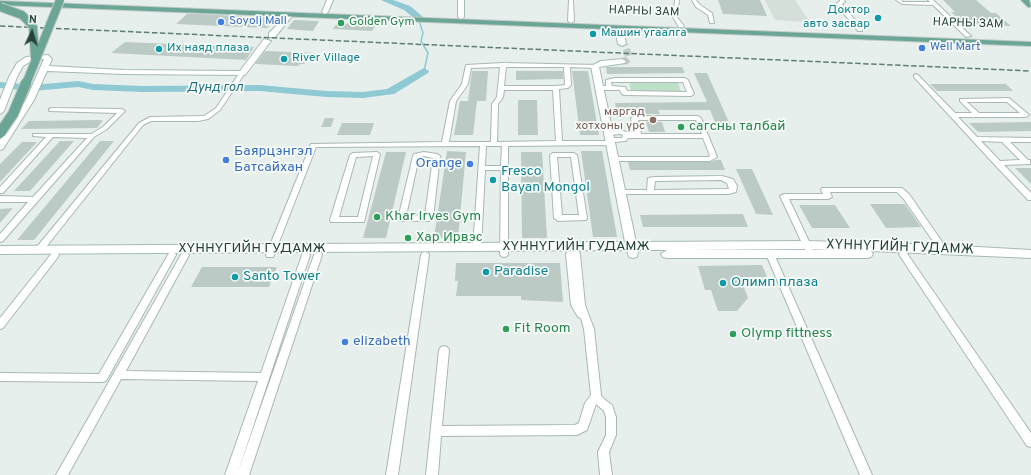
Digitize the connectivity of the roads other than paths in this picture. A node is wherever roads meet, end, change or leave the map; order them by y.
1 (17, 0) edge
2 (37, 0) edge
3 (330, 0) edge
4 (461, 0) edge
5 (571, 0) edge
6 (677, 0) edge
7 (694, 0) edge
8 (842, 0) edge
9 (898, 0) edge
10 (1025, 0) edge
11 (0, 2) edge
12 (932, 2) edge
13 (63, 3) edge
14 (1031, 5) edge
15 (0, 7) edge
16 (215, 10) junction
17 (325, 12) junction
18 (290, 15) junction
19 (395, 17) junction
20 (461, 17) junction
21 (439, 18) junction
22 (712, 22) dead end
23 (573, 23) junction
24 (681, 26) junction
25 (621, 28) junction
26 (860, 30) dead end
27 (835, 34) junction
28 (968, 36) junction
29 (1031, 39) edge
30 (1031, 44) edge
31 (624, 45) tunnel mouth
32 (48, 59) junction
33 (622, 61) dead end
34 (34, 64) junction
35 (503, 65) junction
36 (567, 66) junction
37 (595, 66) junction
38 (64, 68) junction
39 (42, 70) junction
40 (240, 75) junction
41 (916, 76) dead end
42 (502, 88) junction
43 (556, 88) junction
44 (604, 88) junction
45 (1, 108) edge
46 (51, 110) dead end
47 (952, 115) junction
48 (977, 115) junction
49 (0, 133) edge
50 (35, 135) dead end
51 (51, 136) junction
52 (92, 136) junction
53 (706, 136) junction
54 (611, 139) junction
55 (975, 139) junction
56 (1004, 140) junction
57 (1031, 140) edge
58 (369, 144) junction
59 (425, 144) junction
60 (445, 144) junction
61 (483, 144) junction
62 (494, 144) junction
63 (505, 144) junction
64 (561, 144) junction
65 (0, 147) edge
66 (424, 154) junction
67 (366, 155) junction
68 (564, 155) junction
69 (614, 159) junction
70 (1028, 162) edge
71 (997, 163) junction
72 (481, 168) junction
73 (504, 168) junction
74 (0, 191) edge
75 (621, 192) junction
76 (650, 192) junction
77 (1031, 198) edge
78 (0, 199) edge
79 (35, 200) junction
80 (0, 239) edge
81 (477, 247) junction
82 (943, 249) junction
83 (0, 250) edge
84 (39, 250) junction
85 (632, 250) junction
86 (809, 250) junction
87 (504, 251) junction
88 (271, 252) junction
89 (573, 254) junction
90 (770, 254) junction
91 (903, 254) junction
92 (1031, 254) edge
93 (55, 255) junction
94 (172, 255) junction
95 (185, 255) junction
96 (306, 255) junction
97 (318, 255) junction
98 (425, 255) junction
99 (0, 256) edge
100 (1031, 260) edge
101 (0, 325) edge
102 (444, 350) dead end
103 (119, 375) junction
104 (265, 376) junction
105 (0, 377) edge
106 (596, 396) junction
107 (436, 431) junction
108 (1031, 442) edge
109 (62, 475) edge
110 (231, 475) edge
111 (244, 475) edge
112 (392, 475) edge
113 (432, 475) edge
114 (606, 475) edge
115 (866, 475) edge

1 - 2 main road, НАРНЫ ЗАМ
2 - 13 main road, НАРНЫ ЗАМ
3 - 17 main road
4 - 20 main road
5 - 23 street
6 - 24 street
7 - 22 street
8 - 26 street
9 - 12 street
10 - 14 main road
11 - 13 main road, НАРНЫ ЗАМ
12 - 28 street
13 - 16 main road, НАРНЫ ЗАМ
13 - 34 main road, bridge
15 - 34 main road, bridge
16 - 17 main road, НАРНЫ ЗАМ
16 - 18 main road, НАРНЫ ЗАМ
17 - 19 main road, НАРНЫ ЗАМ
18 - 19 main road, НАРНЫ ЗАМ
18 - 40 main road
19 - 21 main road, НАРНЫ ЗАМ
20 - 21 main road, НАРНЫ ЗАМ
20 - 23 main road, НАРНЫ ЗАМ
21 - 23 main road, НАРНЫ ЗАМ
23 - 24 main road, НАРНЫ ЗАМ
23 - 25 main road, НАРНЫ ЗАМ
24 - 27 main road, НАРНЫ ЗАМ
25 - 27 main road, НАРНЫ ЗАМ
25 - 31 main road
27 - 28 main road, НАРНЫ ЗАМ
27 - 30 main road, НАРНЫ ЗАМ
28 - 29 main road, НАРНЫ ЗАМ
32 - 38 main road
32 - 39 main road
32 - 45 main road
33 - 37 main road
34 - 49 main road, bridge
35 - 36 street
35 - 42 street
35 - 60 street
36 - 37 street
36 - 43 street
37 - 44 main road
38 - 39 main road
38 - 40 main road
39 - 65 main road
40 - 84 street
41 - 47 street
42 - 43 street
42 - 62 street
43 - 64 street
44 - 44 street
44 - 54 main road
46 - 52 street
47 - 48 street
47 - 55 street
48 - 48 street
50 - 51 street
51 - 52 street
51 - 74 street
52 - 79 street
53 - 54 street
53 - 54 street
53 - 69 street
54 - 64 street
54 - 69 main road
55 - 56 street
55 - 71 street
56 - 57 street
56 - 70 street
58 - 59 street
58 - 67 street
58 - 88 street
59 - 60 street
59 - 66 street
60 - 61 street
61 - 62 street
61 - 72 street
62 - 63 street
63 - 64 street
63 - 73 street
64 - 68 street
66 - 66 street
67 - 67 street
68 - 68 street
69 - 75 main road
70 - 71 street
71 - 77 street
72 - 73 street
72 - 81 street
73 - 87 street
75 - 76 street
75 - 85 main road
76 - 76 street
78 - 79 street
79 - 80 street
81 - 87 main road, ХҮННҮГИЙН ГУДАМЖ
81 - 88 main road, ХҮННҮГИЙН ГУДАМЖ
82 - 86 main road, ХҮННҮГИЙН ГУДАМЖ
82 - 86 street
82 - 92 main road, ХҮННҮГИЙН ГУДАМЖ
83 - 84 main road, ХҮННҮГИЙН ГУДАМЖ
84 - 88 main road, ХҮННҮГИЙН ГУДАМЖ
85 - 86 main road, ХҮННҮГИЙН ГУДАМЖ
85 - 87 main road, ХҮННҮГИЙН ГУДАМЖ
85 - 89 main road, ХҮННҮГИЙН ГУДАМЖ
85 - 90 main road, ХҮННҮГИЙН ГУДАМЖ
86 - 90 main road, ХҮННҮГИЙН ГУДАМЖ
86 - 91 main road, ХҮННҮГИЙН ГУДАМЖ
87 - 89 main road, ХҮННҮГИЙН ГУДАМЖ
87 - 98 main road, ХҮННҮГИЙН ГУДАМЖ
88 - 95 main road, ХҮННҮГИЙН ГУДАМЖ
88 - 96 main road, ХҮННҮГИЙН ГУДАМЖ
89 - 106 street
90 - 115 street
91 - 100 main road, ХҮННҮГИЙН ГУДАМЖ
91 - 108 street
93 - 94 main road, ХҮННҮГИЙН ГУДАМЖ
93 - 99 main road, ХҮННҮГИЙН ГУДАМЖ
93 - 101 street
94 - 95 main road, ХҮННҮГИЙН ГУДАМЖ
94 - 105 street
95 - 103 street
96 - 97 main road, ХҮННҮГИЙН ГУДАМЖ
96 - 104 street
97 - 98 main road, ХҮННҮГИЙН ГУДАМЖ
97 - 111 street
98 - 112 street
102 - 107 street
103 - 104 street
103 - 109 street
104 - 110 street
106 - 107 street
106 - 114 street
107 - 113 street

